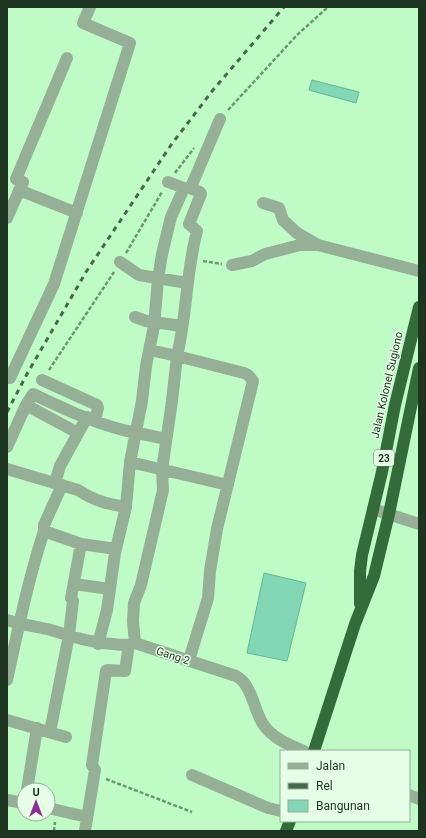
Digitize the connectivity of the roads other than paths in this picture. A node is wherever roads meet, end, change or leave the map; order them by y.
1 (90, 7) edge
2 (67, 58) dead end
3 (220, 119) dead end
4 (168, 182) dead end
5 (14, 195) edge
6 (263, 203) dead end
7 (77, 213) junction
8 (7, 218) edge
9 (318, 245) junction
10 (120, 262) dead end
11 (232, 266) dead end
12 (419, 271) edge
13 (158, 279) junction
14 (187, 283) junction
15 (419, 307) edge
16 (135, 317) dead end
17 (154, 322) junction
18 (182, 326) junction
19 (150, 350) junction
20 (177, 356) junction
21 (419, 368) edge
22 (10, 378) dead end
23 (42, 380) dead end
24 (26, 405) junction
25 (91, 419) junction
26 (137, 432) junction
27 (78, 433) junction
28 (166, 439) junction
29 (7, 447) edge
30 (130, 462) junction
31 (7, 469) edge
32 (162, 470) junction
33 (58, 484) junction
34 (228, 485) junction
35 (126, 507) junction
36 (373, 509) junction
37 (389, 514) junction
38 (419, 524) edge
39 (44, 532) junction
40 (82, 544) junction
41 (116, 549) junction
42 (74, 584) junction
43 (110, 589) junction
44 (360, 611) junction
45 (13, 622) edge
46 (69, 635) junction
47 (98, 644) junction
48 (132, 644) junction
49 (189, 660) junction
50 (7, 680) edge
51 (7, 720) edge
52 (37, 728) junction
53 (50, 732) junction
54 (66, 737) dead end
55 (301, 750) edge
56 (314, 750) edge
57 (192, 775) dead end
58 (28, 782) edge
59 (280, 811) edge
60 (56, 813) edge
61 (87, 817) junction
62 (85, 831) edge

1 - 7 street
2 - 5 street
3 - 14 street
4 - 13 street
5 - 7 street
5 - 8 street
6 - 9 street
7 - 22 street
9 - 11 street
9 - 12 street
10 - 13 street
13 - 14 street
13 - 17 street
14 - 18 street
15 - 36 highway, Jalan Kolonel Sugiono / 23
16 - 17 street
17 - 18 street
17 - 19 street
18 - 20 street
19 - 20 street
19 - 26 street
20 - 28 street
20 - 34 street
21 - 37 highway, Jalan Kolonel Sugiono / 23
23 - 25 street
24 - 25 street
24 - 27 street
24 - 29 street
25 - 26 street
25 - 27 street
26 - 28 street
26 - 30 street
27 - 33 street
28 - 32 street
30 - 32 street
30 - 35 street
31 - 33 street
32 - 34 street
32 - 48 street
33 - 35 street
33 - 39 street
34 - 49 street
35 - 41 street
36 - 37 street
36 - 44 highway, Jalan Kolonel Sugiono / 23
37 - 38 street
37 - 44 highway, Jalan Kolonel Sugiono / 23
39 - 40 street
39 - 45 street
40 - 41 street
40 - 42 street
41 - 43 street
42 - 43 street
42 - 46 street
43 - 47 street
44 - 56 highway, Jalan Kolonel Sugiono / 23
45 - 46 street, Gang 2
45 - 50 street
46 - 47 street, Gang 2
46 - 53 street
47 - 48 street, Gang 2
48 - 49 street, Gang 2
48 - 61 street
49 - 55 street, Gang 2
51 - 52 street
52 - 53 street
52 - 58 street
53 - 54 street
57 - 59 street
60 - 61 street
61 - 62 street

